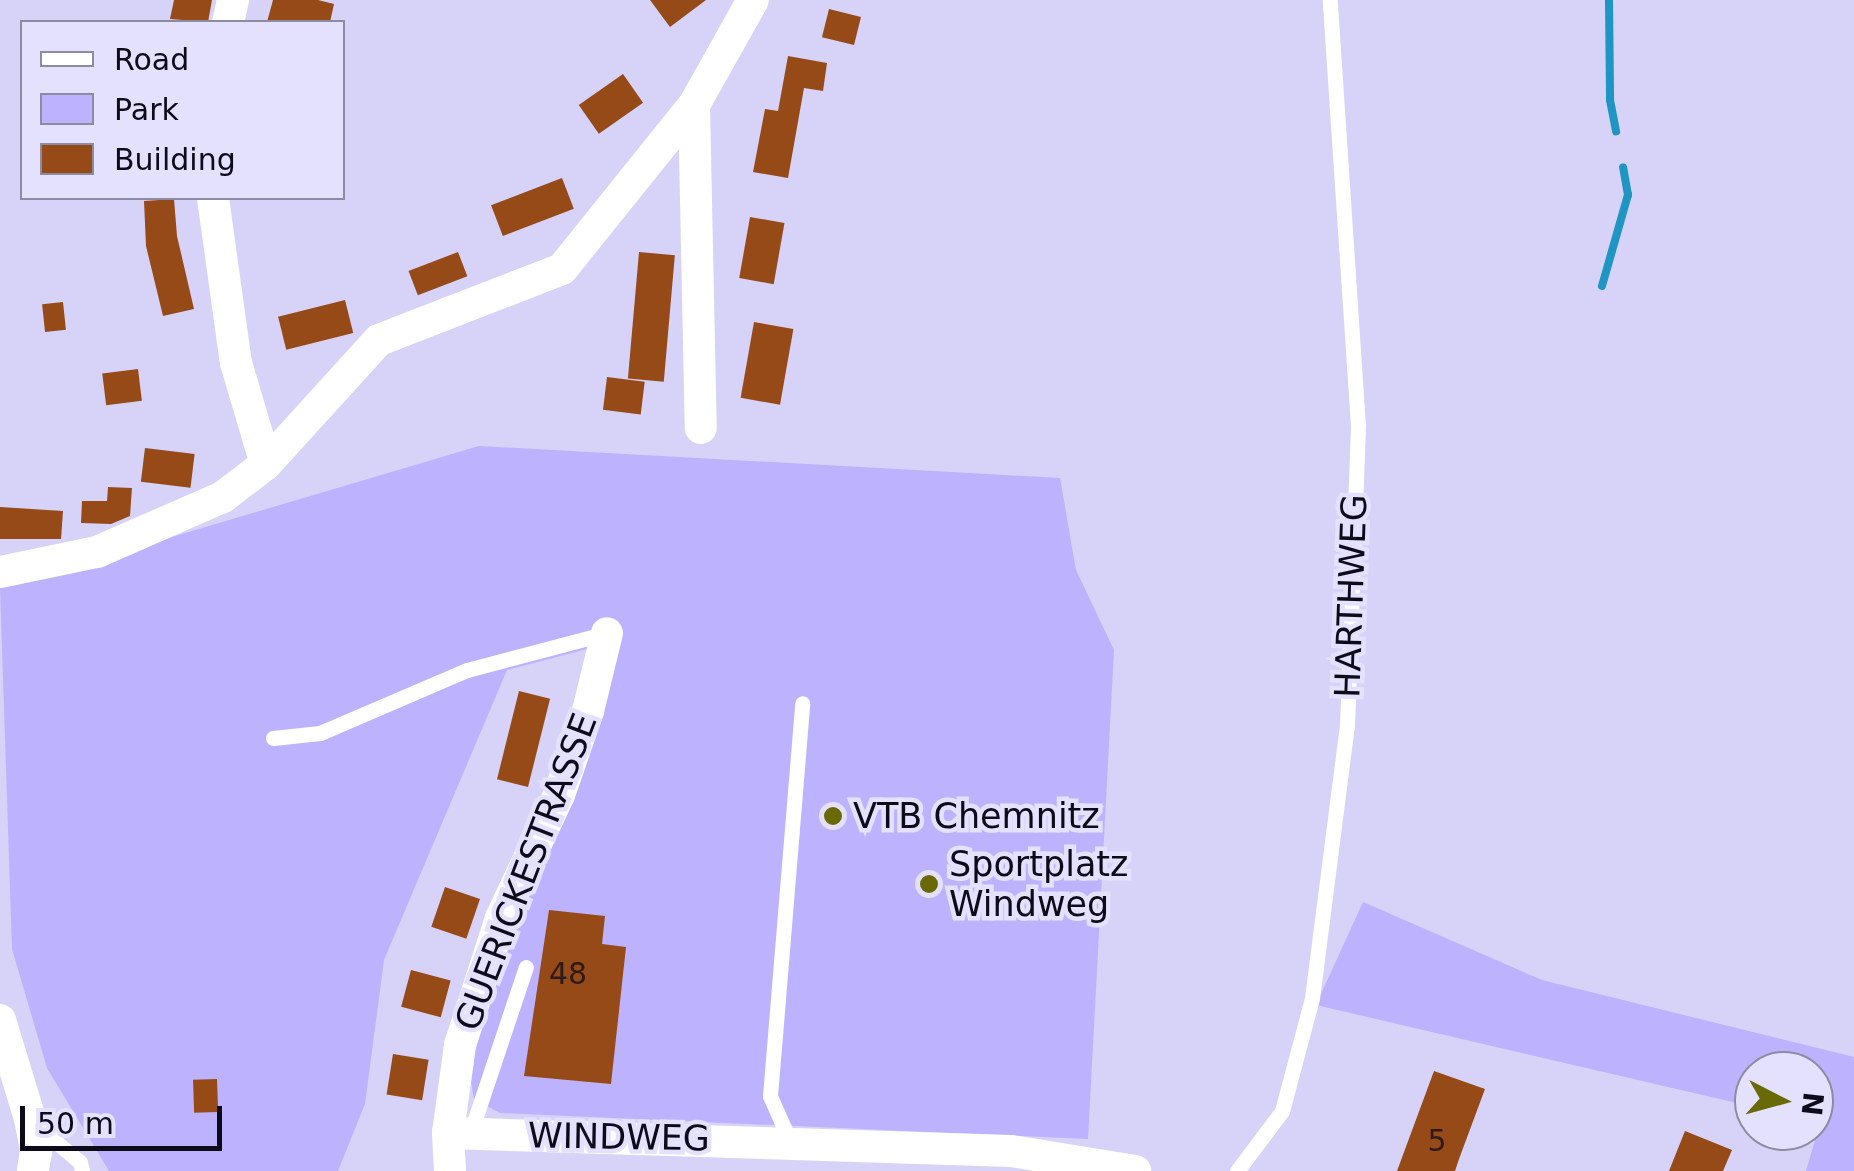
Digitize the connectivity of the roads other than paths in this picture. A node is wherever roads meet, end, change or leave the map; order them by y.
1 (753, 0) edge
2 (1330, 0) edge
3 (694, 104) junction
4 (213, 200) edge
5 (700, 428) dead end
6 (266, 464) junction
7 (0, 572) edge
8 (607, 633) joint
9 (802, 703) dead end
10 (273, 738) dead end
11 (526, 967) dead end
12 (0, 1020) edge
13 (30, 1119) junction
14 (459, 1133) junction
15 (790, 1156) edge
16 (81, 1166) edge
17 (33, 1171) edge
18 (450, 1171) edge
19 (1134, 1171) edge
20 (1237, 1171) edge

1 - 3 street
2 - 20 lane, HARTHWEG
3 - 5 street
3 - 6 street
4 - 6 street
6 - 7 street
8 - 10 lane
8 - 14 street, GUERICKESTRASSE
9 - 15 lane
11 - 14 lane
12 - 13 street
13 - 16 lane
13 - 17 street
14 - 15 street, WINDWEG
14 - 18 street, GUERICKESTRASSE
15 - 19 street, WINDWEG

